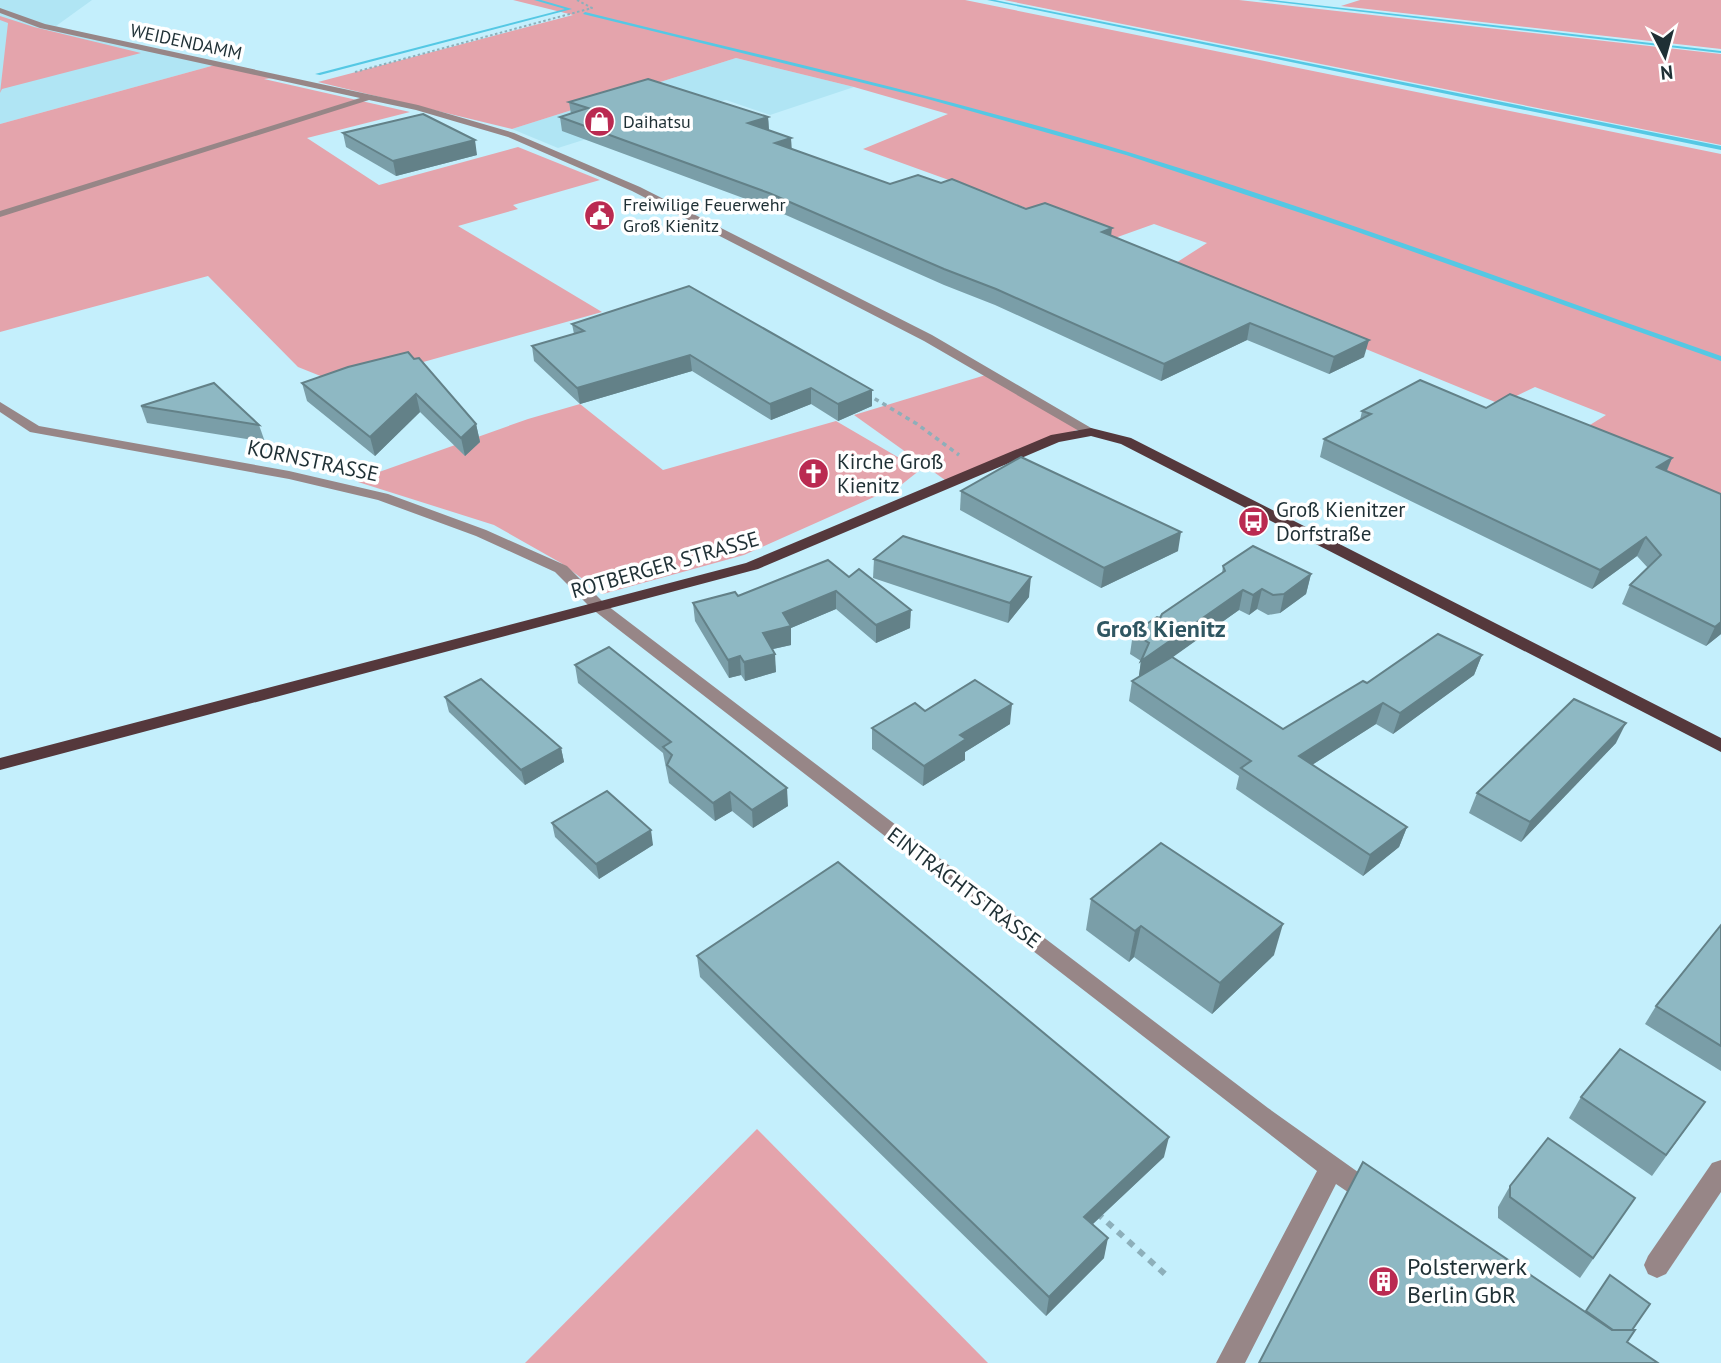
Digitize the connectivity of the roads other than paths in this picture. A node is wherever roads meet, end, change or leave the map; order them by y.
1 (0, 10) edge
2 (368, 98) junction
3 (0, 215) edge
4 (0, 406) edge
5 (1091, 432) junction
6 (598, 606) junction
7 (1721, 746) edge
8 (0, 764) edge
9 (1331, 1168) junction
10 (1721, 1171) edge
11 (1387, 1207) edge
12 (1657, 1265) dead end
13 (1230, 1363) edge

1 - 2 street, WEIDENDAMM
2 - 3 street
2 - 5 street
4 - 6 street, KORNSTRASSE
5 - 6 main road, ROTBERGER STRASSE
5 - 7 main road
6 - 8 main road, ROTBERGER STRASSE
6 - 9 street, EINTRACHTSTRASSE
9 - 11 street, EINTRACHTSTRASSE
9 - 13 street
10 - 12 street

